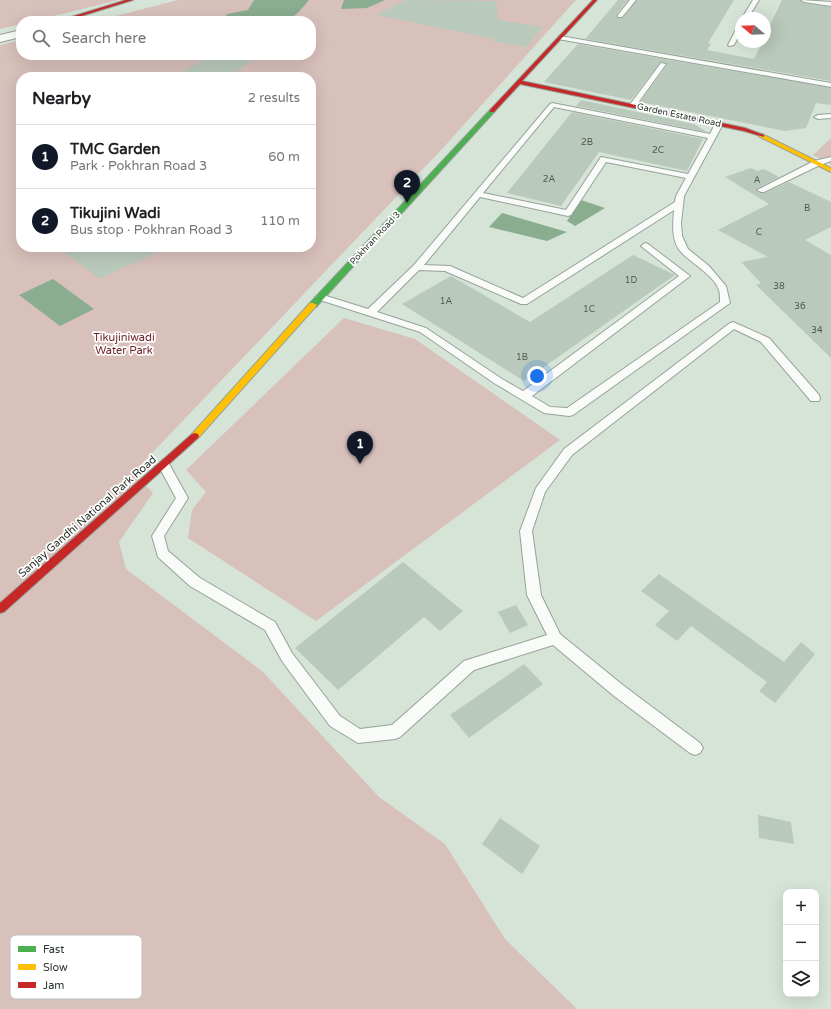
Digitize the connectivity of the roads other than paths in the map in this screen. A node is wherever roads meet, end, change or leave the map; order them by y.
1 (131, 0) edge
2 (595, 0) edge
3 (633, 0) edge
4 (756, 0) edge
5 (804, 0) edge
6 (831, 4) edge
7 (749, 12) edge
8 (77, 16) edge
9 (620, 16) dead end
10 (16, 34) edge
11 (735, 37) edge
12 (560, 38) junction
13 (0, 39) edge
14 (731, 45) dead end
15 (663, 64) dead end
16 (519, 82) junction
17 (831, 85) edge
18 (633, 106) junction
19 (831, 116) edge
20 (818, 117) dead end
21 (719, 124) junction
22 (712, 137) junction
23 (831, 159) edge
24 (817, 163) junction
25 (831, 170) edge
26 (690, 177) junction
27 (761, 190) dead end
28 (478, 194) junction
29 (679, 203) junction
30 (645, 246) dead end
31 (417, 267) junction
32 (320, 297) junction
33 (370, 313) junction
34 (524, 396) junction
35 (816, 398) dead end
36 (190, 442) joint
37 (164, 465) junction
38 (0, 609) edge
39 (556, 638) junction
40 (694, 748) dead end

1 - 8 street
2 - 12 street, Pokhran Road 3
3 - 9 lane
4 - 7 lane
5 - 6 lane
10 - 13 street
11 - 14 lane
12 - 16 street, Pokhran Road 3
12 - 17 lane
15 - 18 lane
16 - 18 street, Garden Estate Road
16 - 32 street, Pokhran Road 3
18 - 21 street, Garden Estate Road
19 - 20 lane
21 - 22 lane
21 - 24 street, Garden Estate Road
22 - 26 lane
22 - 28 lane
23 - 24 lane
24 - 25 street, Garden Estate Road
24 - 27 lane
26 - 28 lane
26 - 29 lane
28 - 31 lane
29 - 31 lane
29 - 34 lane
30 - 34 lane
31 - 33 lane
32 - 33 lane
32 - 36 street, Pokhran Road 3
33 - 34 lane
35 - 39 lane
36 - 37 street, Sanjay Gandhi National Park Road
37 - 38 street, Sanjay Gandhi National Park Road
37 - 39 lane
39 - 40 lane

